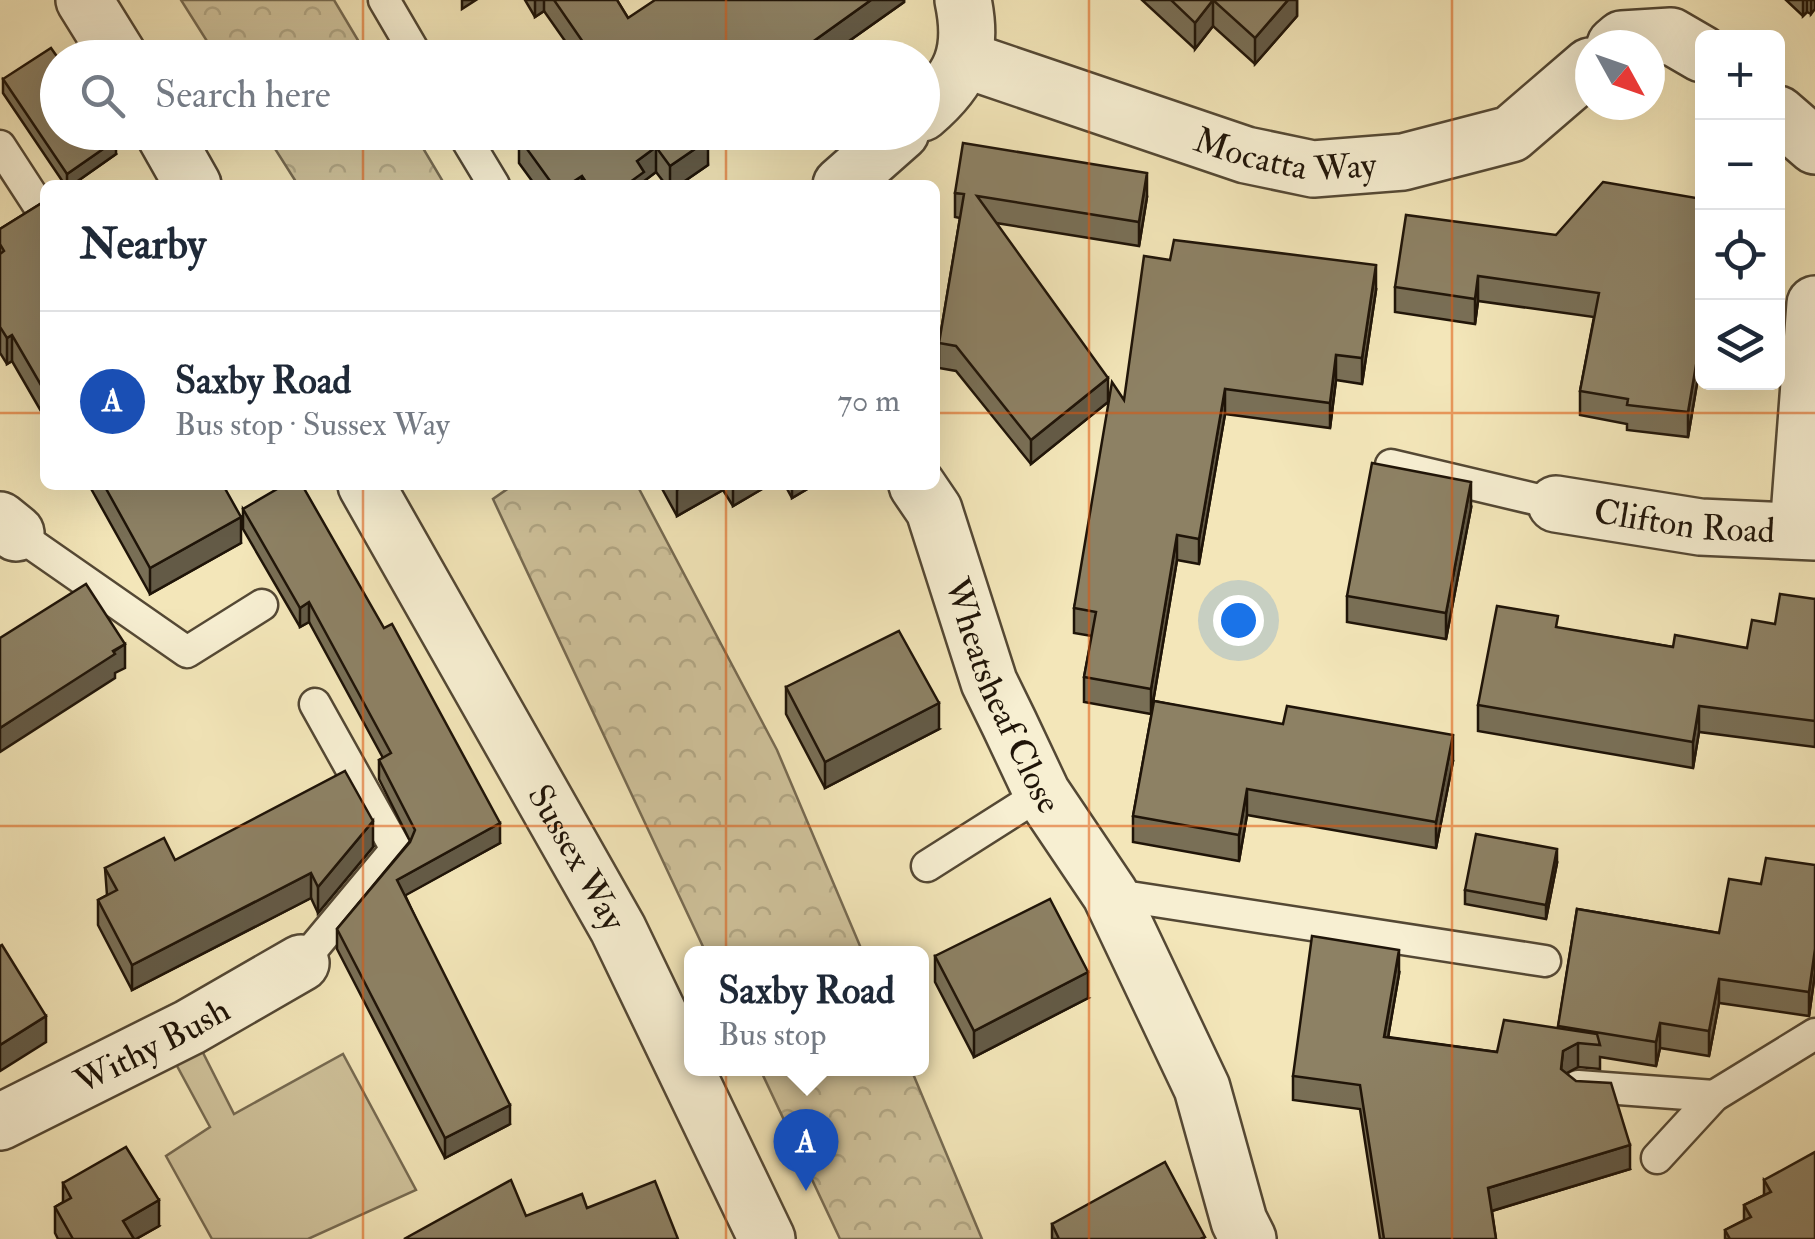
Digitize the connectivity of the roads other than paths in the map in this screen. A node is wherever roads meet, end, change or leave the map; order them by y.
1 (84, 0) edge
2 (384, 0) edge
3 (962, 0) edge
4 (1665, 36) edge
5 (109, 40) edge
6 (407, 40) edge
7 (1695, 50) edge
8 (966, 60) junction
9 (1575, 73) edge
10 (940, 99) edge
11 (1785, 120) edge
12 (0, 146) edge
13 (1815, 146) edge
14 (174, 150) edge
15 (473, 150) edge
16 (881, 150) edge
17 (191, 180) edge
18 (491, 180) edge
19 (847, 180) edge
20 (37, 203) edge
21 (1815, 304) edge
22 (1392, 465) edge
23 (369, 490) edge
24 (920, 490) edge
25 (1556, 504) joint
26 (8, 527) edge
27 (1806, 531) edge
28 (262, 605) dead end
29 (315, 704) dead end
30 (1042, 793) junction
31 (927, 866) dead end
32 (1110, 894) junction
33 (1545, 961) dead end
34 (302, 963) joint
35 (1815, 1034) edge
36 (684, 1066) edge
37 (689, 1076) edge
38 (1578, 1086) edge
39 (1714, 1096) junction
40 (0, 1122) edge
41 (1658, 1158) dead end
42 (767, 1239) edge
43 (1248, 1239) edge

1 - 5 street
2 - 6 lane
3 - 8 street
4 - 7 street, Mocatta Way
8 - 9 street, Mocatta Way
8 - 10 street
11 - 13 street
12 - 20 lane
14 - 17 street
15 - 18 lane
16 - 19 street
21 - 27 street
22 - 25 lane
23 - 36 street, Sussex Way
24 - 30 street, Wheatsheaf Close
25 - 27 street, Clifton Road
26 - 28 lane
29 - 34 lane
30 - 31 lane
30 - 32 street, Wheatsheaf Close
32 - 33 lane
32 - 43 street, Wheatsheaf Close
34 - 40 street, Withy Bush
35 - 39 lane
37 - 42 street, Sussex Way
38 - 39 lane
39 - 41 lane

